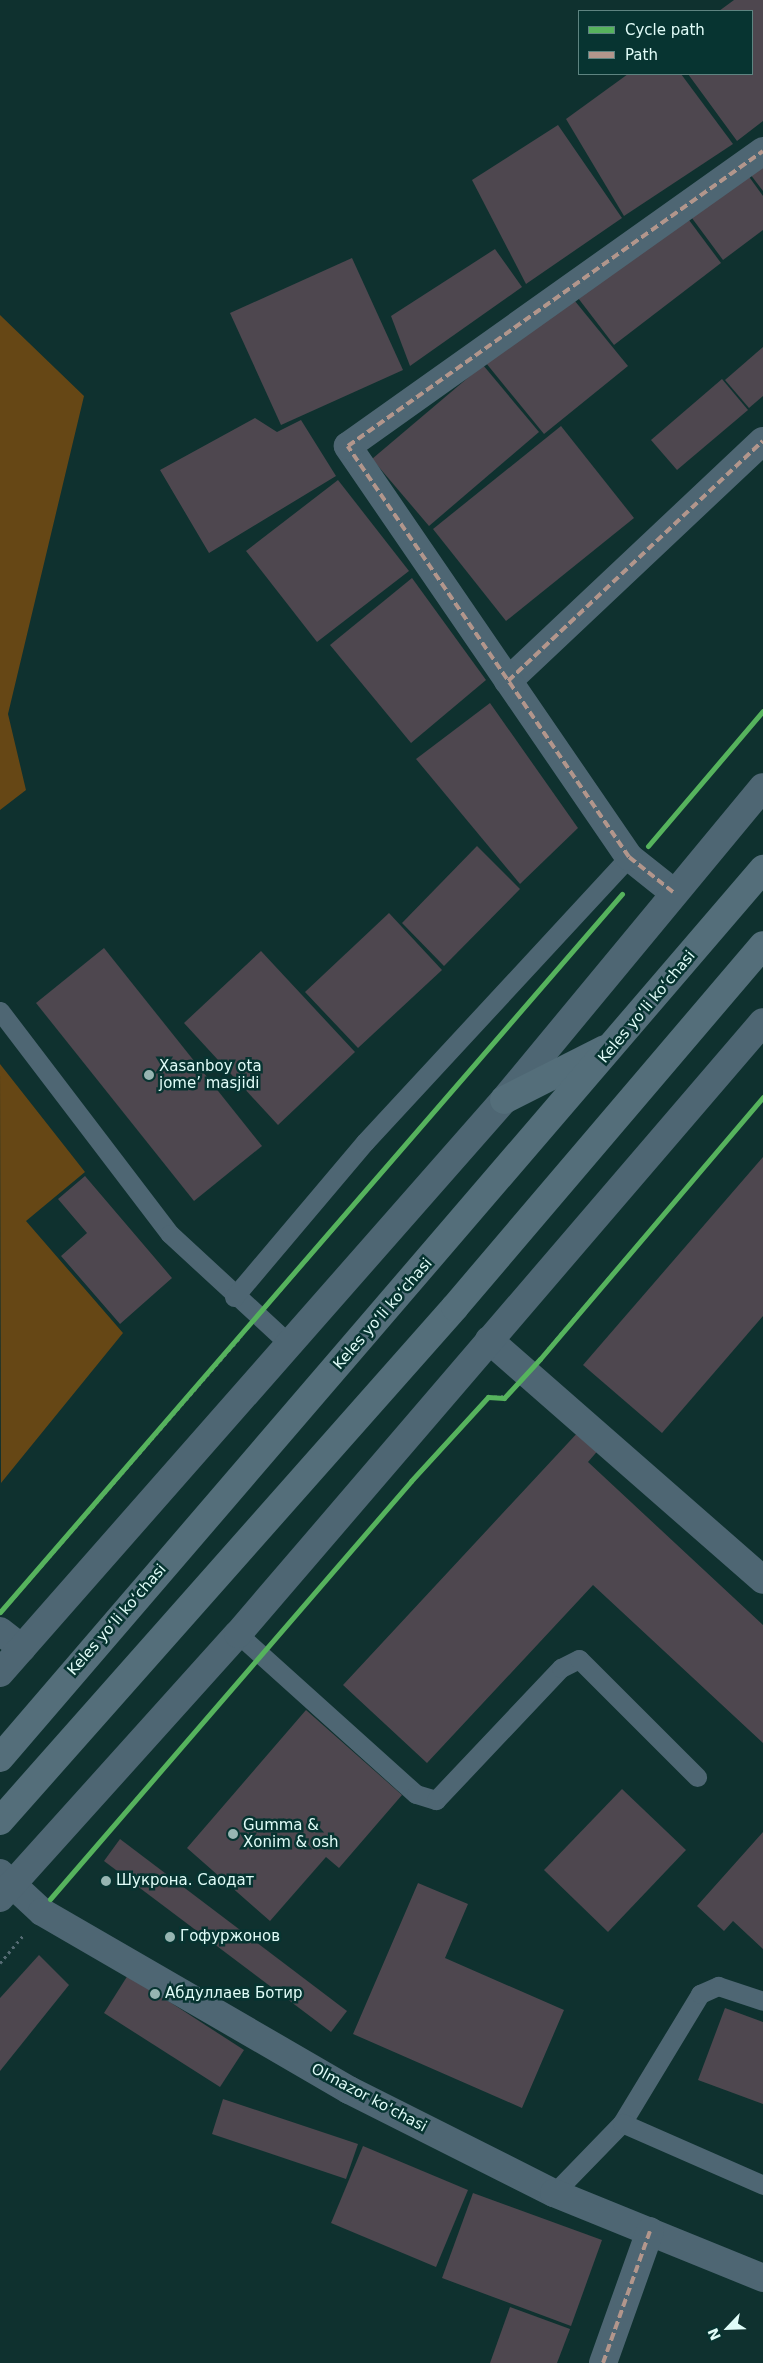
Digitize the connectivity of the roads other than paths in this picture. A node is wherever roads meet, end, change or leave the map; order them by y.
1 (763, 151) edge
2 (763, 441) edge
3 (508, 681) junction
4 (763, 787) edge
5 (638, 852) junction
6 (763, 869) edge
7 (673, 892) junction
8 (763, 945) edge
9 (0, 1011) edge
10 (763, 1022) edge
11 (617, 1043) junction
12 (504, 1100) junction
13 (234, 1297) junction
14 (489, 1340) junction
15 (288, 1343) junction
16 (763, 1580) edge
17 (3, 1619) edge
18 (238, 1634) junction
19 (22, 1648) junction
20 (0, 1673) edge
21 (0, 1758) edge
22 (697, 1777) dead end
23 (0, 1821) edge
24 (4, 1885) edge
25 (763, 2001) edge
26 (622, 2123) junction
27 (763, 2185) edge
28 (554, 2193) junction
29 (650, 2231) junction
30 (763, 2278) edge
31 (602, 2363) edge

1 - 3 street
2 - 3 street
3 - 5 street
4 - 7 street
5 - 7 street
5 - 13 lane
6 - 11 main road, Keles yoʻli koʻchasi
7 - 12 street
8 - 23 main road
9 - 13 lane
10 - 14 street
11 - 12 main road
11 - 21 main road, Keles yoʻli koʻchasi
12 - 15 street
13 - 15 lane
14 - 16 street
14 - 18 street
15 - 19 street
17 - 19 street
18 - 22 lane
18 - 24 street
19 - 20 street
24 - 28 street, Olmazor ko'chasi
25 - 26 lane
26 - 27 lane
26 - 28 lane
28 - 29 street, Olmazor ko'chasi
29 - 30 street, Olmazor ko'chasi
29 - 31 street

